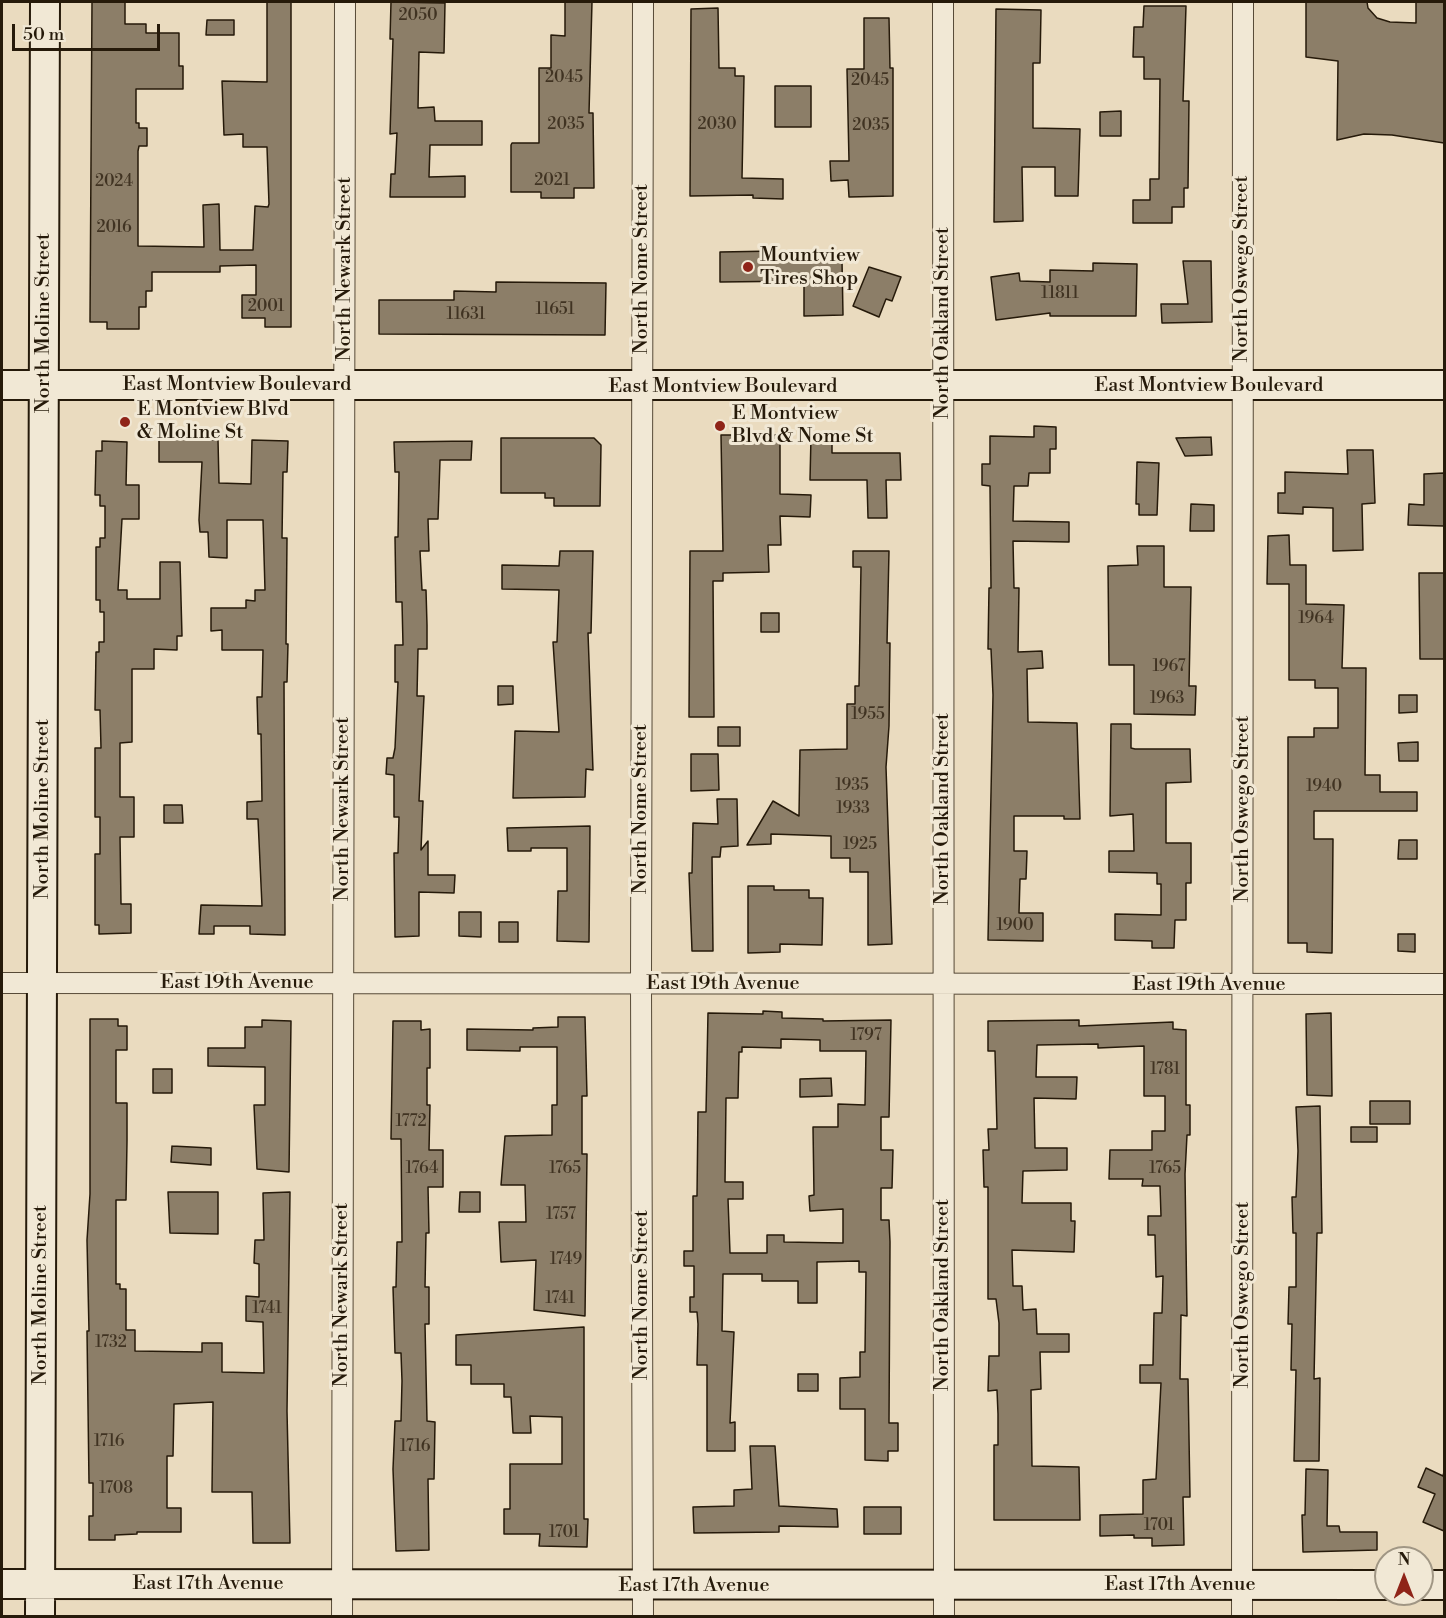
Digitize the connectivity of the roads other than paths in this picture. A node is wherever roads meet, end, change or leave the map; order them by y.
1 (45, 2) edge
2 (345, 2) edge
3 (643, 2) edge
4 (943, 2) edge
5 (1243, 2) edge
6 (2, 385) edge
7 (45, 385) junction
8 (344, 385) junction
9 (1444, 385) edge
10 (943, 386) junction
11 (642, 387) junction
12 (1243, 387) junction
13 (2, 983) edge
14 (42, 983) junction
15 (343, 983) junction
16 (640, 984) junction
17 (1444, 984) edge
18 (943, 985) junction
19 (1243, 985) junction
20 (2, 1584) edge
21 (40, 1584) junction
22 (341, 1585) junction
23 (1242, 1585) junction
24 (1374, 1585) edge
25 (643, 1586) junction
26 (944, 1586) junction
27 (40, 1617) edge
28 (342, 1617) edge
29 (643, 1617) edge
30 (944, 1617) edge
31 (1242, 1617) edge

1 - 7 street, North Moline Street
2 - 8 street, North Newark Street
3 - 11 street, North Nome Street
4 - 10 street, North Oakland Street
5 - 12 street, North Oswego Street
6 - 7 street, East Montview Boulevard
7 - 8 street, East Montview Boulevard
7 - 14 street, North Moline Street
8 - 11 street, East Montview Boulevard
8 - 15 street, North Newark Street
9 - 12 street, East Montview Boulevard
10 - 11 street, East Montview Boulevard
10 - 12 street, East Montview Boulevard
10 - 18 street, North Oakland Street
11 - 16 street, North Nome Street
12 - 19 street, North Oswego Street
13 - 14 street, East 19th Avenue
14 - 15 street, East 19th Avenue
14 - 21 street, North Moline Street
15 - 16 street, East 19th Avenue
15 - 22 street, North Newark Street
16 - 18 street, East 19th Avenue
16 - 25 street, North Nome Street
17 - 19 street, East 19th Avenue
18 - 19 street, East 19th Avenue
18 - 26 street, North Oakland Street
19 - 23 street, North Oswego Street
20 - 21 street, East 17th Avenue
21 - 22 street, East 17th Avenue
21 - 27 street, North Moline Street
22 - 25 street, East 17th Avenue
22 - 28 street, North Newark Street
23 - 24 street, East 17th Avenue
23 - 26 street, East 17th Avenue
23 - 31 street, North Oswego Street
25 - 26 street, East 17th Avenue
25 - 29 street, North Nome Street
26 - 30 street, North Oakland Street

